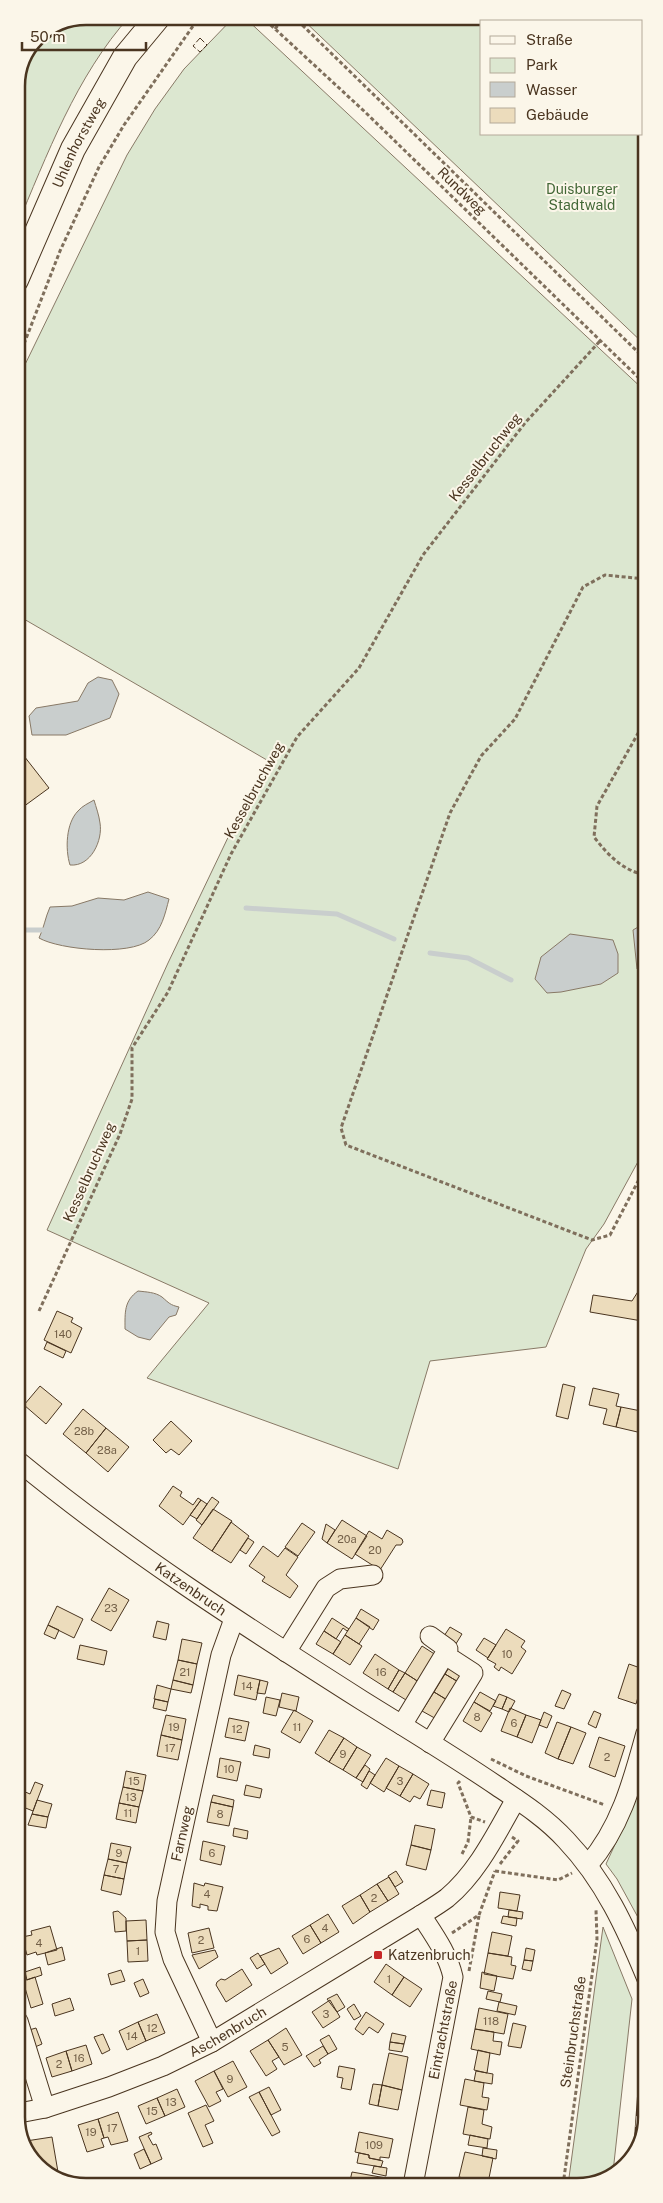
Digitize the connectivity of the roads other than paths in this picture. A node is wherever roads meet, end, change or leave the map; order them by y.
1 (152, 25) edge
2 (25, 259) edge
3 (25, 1467) edge
4 (373, 1575) dead end
5 (234, 1619) junction
6 (430, 1636) dead end
7 (286, 1652) junction
8 (453, 1660) dead end
9 (402, 1725) junction
10 (430, 1743) junction
11 (638, 1761) edge
12 (516, 1800) junction
13 (588, 1865) junction
14 (421, 1916) junction
15 (638, 1956) edge
16 (212, 2042) junction
17 (25, 2044) edge
18 (45, 2108) junction
19 (25, 2112) edge
20 (414, 2178) edge

1 - 2 main road, Uhlenhorstweg
3 - 5 street, Katzenbruch
4 - 7 street
5 - 7 street, Katzenbruch
5 - 16 street, Farnweg
6 - 9 street
7 - 9 street, Katzenbruch
8 - 10 street
9 - 10 street, Katzenbruch
10 - 12 street, Katzenbruch
11 - 13 street
12 - 13 street, Katzenbruch
12 - 14 street
13 - 15 street, Katzenbruch
14 - 16 street, Aschenbruch
14 - 20 street, Eintrachtstraße
16 - 18 street, Aschenbruch
17 - 18 street
18 - 19 street, Aschenbruch

